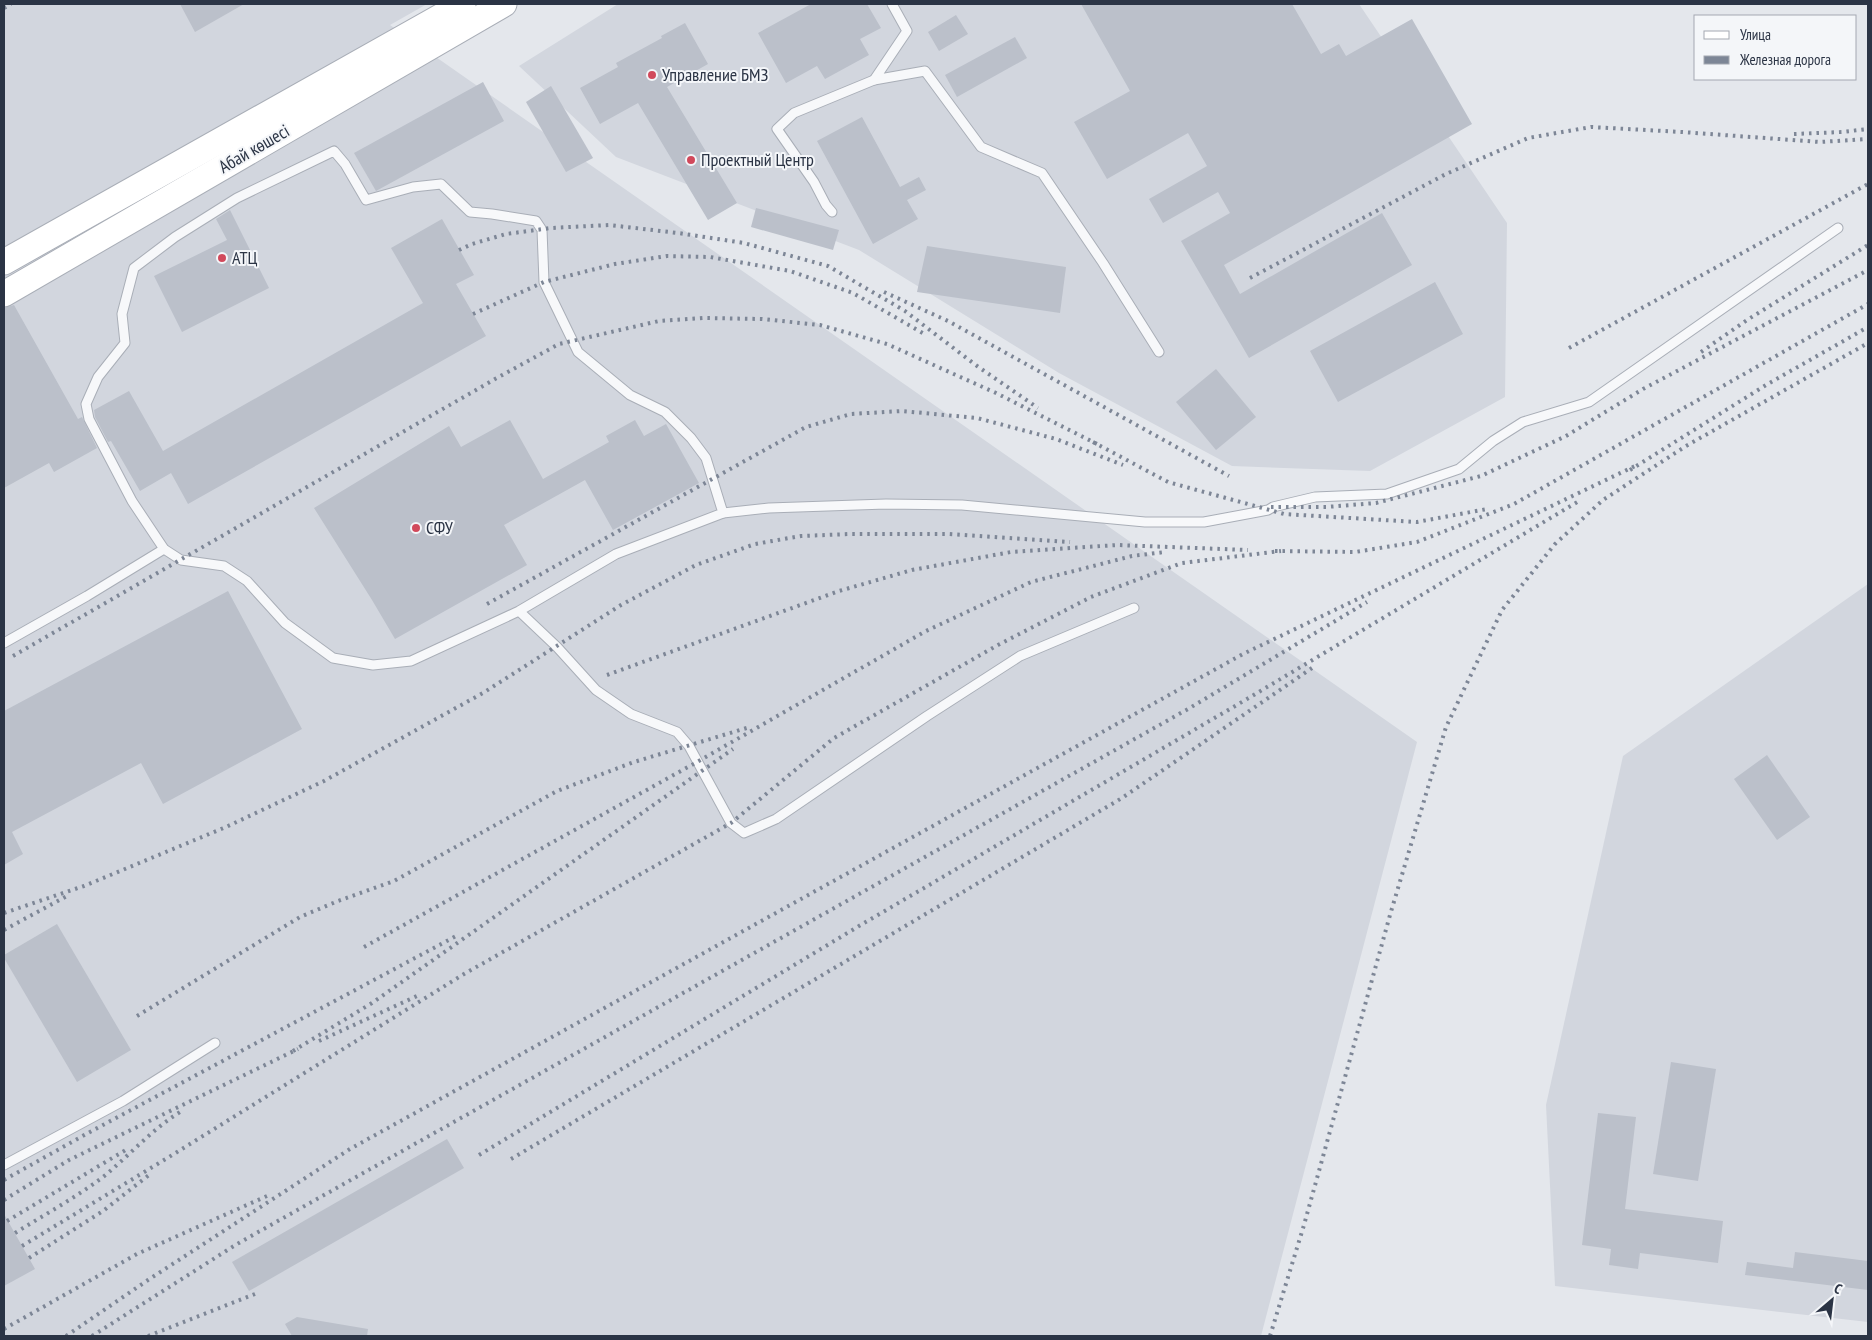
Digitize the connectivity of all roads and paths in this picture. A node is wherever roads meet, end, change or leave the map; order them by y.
1 (463, 4) edge
2 (504, 4) edge
3 (892, 4) edge
4 (874, 80) junction
5 (832, 212) dead end
6 (1838, 228) dead end
7 (4, 262) edge
8 (4, 294) edge
9 (1159, 352) dead end
10 (723, 513) junction
11 (164, 549) junction
12 (1134, 608) dead end
13 (519, 611) junction
14 (4, 643) edge
15 (215, 1043) dead end
16 (4, 1165) edge

1 - 7 street, Абай көшесі
2 - 8 street, Абай көшесі
3 - 4 lane
4 - 5 lane
4 - 9 lane
6 - 10 lane
10 - 11 lane
10 - 13 lane
11 - 13 lane
11 - 14 lane
12 - 13 lane
15 - 16 lane

